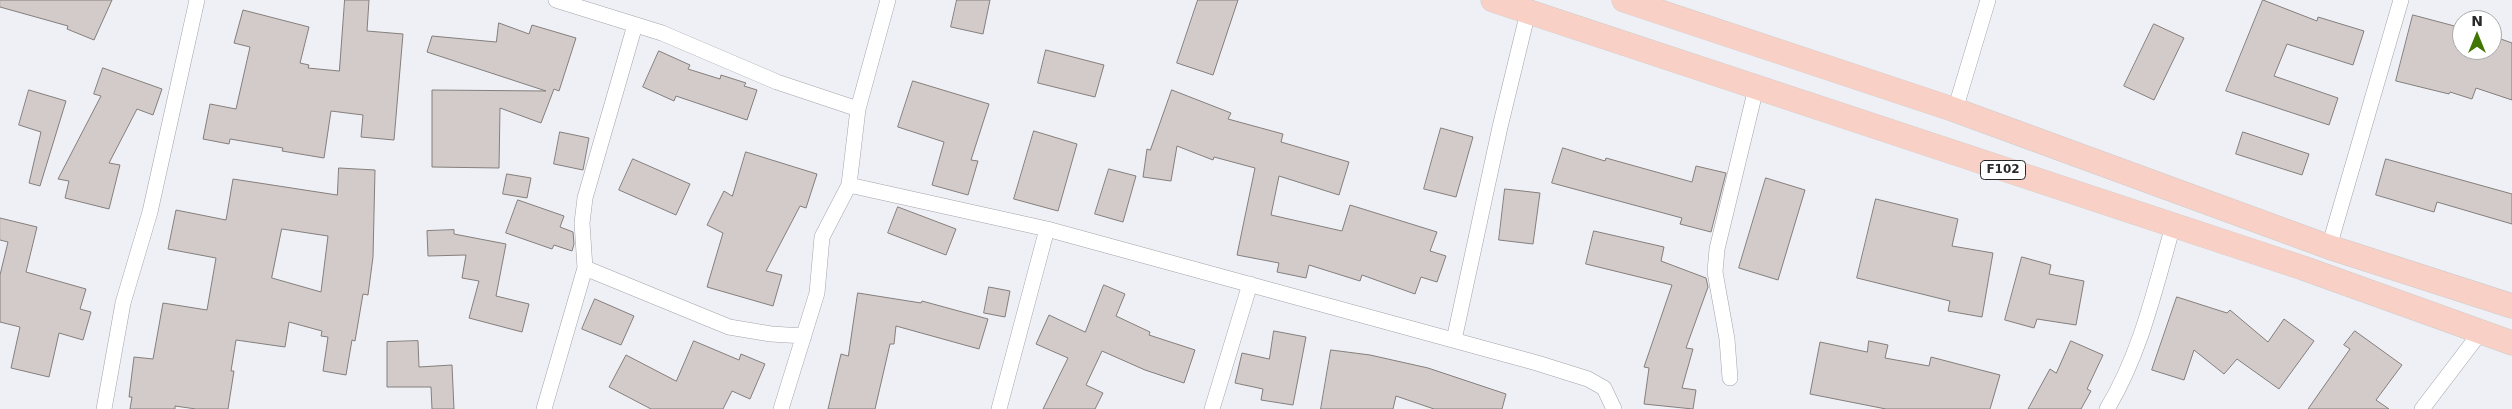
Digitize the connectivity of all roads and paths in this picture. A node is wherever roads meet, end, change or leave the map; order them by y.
1 (197, 0) edge
2 (556, 0) edge
3 (888, 0) edge
4 (1493, 0) edge
5 (1624, 0) edge
6 (1988, 0) edge
7 (2401, 0) edge
8 (1528, 12) junction
9 (635, 25) junction
10 (1756, 88) junction
11 (858, 109) junction
12 (1955, 110) junction
13 (848, 185) junction
14 (2173, 226) junction
15 (1047, 229) junction
16 (2329, 247) junction
17 (585, 268) junction
18 (1250, 284) junction
19 (2512, 306) edge
20 (2480, 333) junction
21 (804, 336) junction
22 (1454, 340) junction
23 (2512, 343) edge
24 (1730, 378) dead end
25 (104, 409) edge
26 (544, 409) edge
27 (781, 409) edge
28 (999, 409) edge
29 (1212, 409) edge
30 (1614, 409) edge
31 (2107, 409) edge
32 (2422, 409) edge

1 - 25 street
2 - 9 street
3 - 11 street
4 - 8 main road, F102
5 - 12 main road
6 - 12 street
7 - 16 street
8 - 10 main road, F102
8 - 22 street
9 - 11 street
9 - 17 street
10 - 14 main road, F102
10 - 24 street
11 - 13 street
12 - 16 main road
13 - 15 street
13 - 21 street
14 - 20 main road, F102
14 - 31 street
15 - 18 street
15 - 28 street
16 - 19 main road
17 - 21 street
17 - 26 street
18 - 22 street
18 - 29 street
20 - 23 main road, F102
20 - 32 street
21 - 27 street
22 - 30 street

